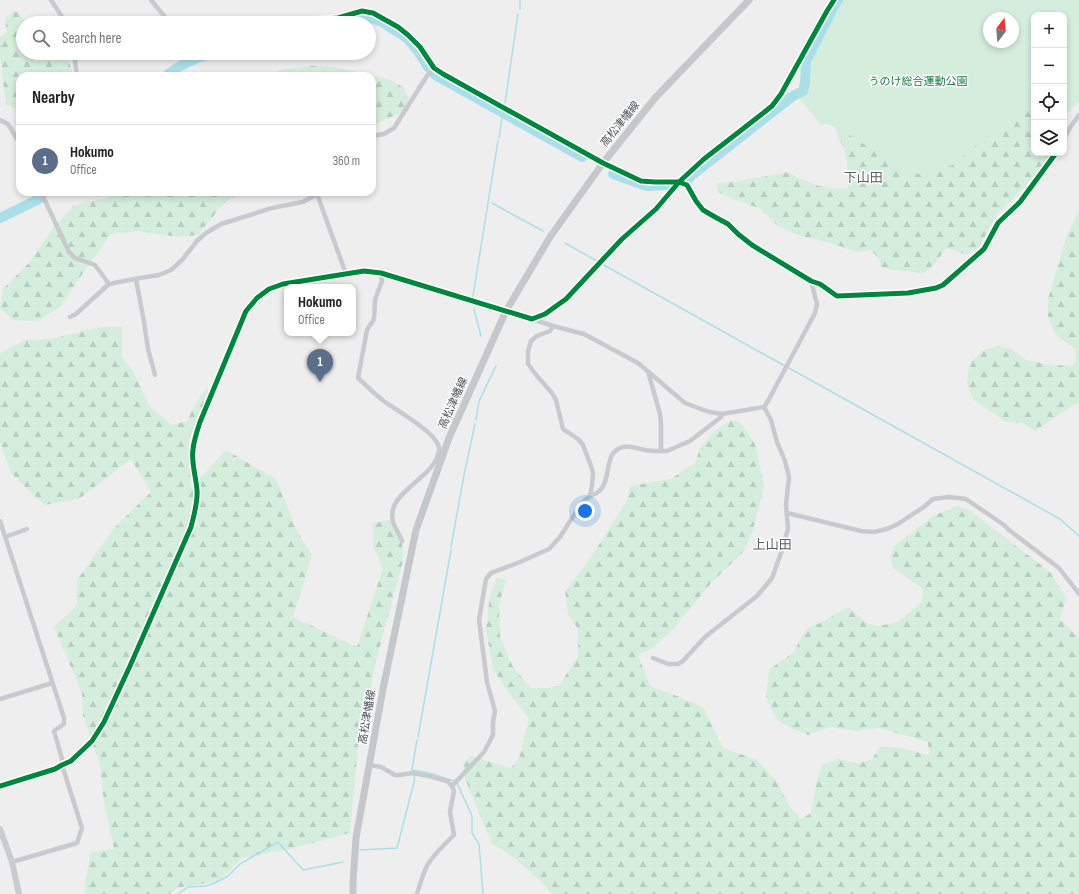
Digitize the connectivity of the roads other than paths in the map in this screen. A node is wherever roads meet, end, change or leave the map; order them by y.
1 (51, 0) edge
2 (151, 0) edge
3 (749, 0) edge
4 (834, 0) edge
5 (61, 16) edge
6 (164, 16) edge
7 (345, 16) edge
8 (75, 60) edge
9 (434, 68) junction
10 (76, 72) edge
11 (1079, 115) edge
12 (0, 120) edge
13 (1067, 133) edge
14 (376, 135) edge
15 (16, 137) edge
16 (1054, 156) edge
17 (603, 163) junction
18 (679, 182) junction
19 (43, 196) edge
20 (313, 196) edge
21 (319, 196) edge
22 (382, 273) junction
23 (346, 274) junction
24 (136, 279) junction
25 (811, 281) junction
26 (110, 284) junction
27 (506, 312) junction
28 (70, 316) dead end
29 (532, 319) junction
30 (553, 326) junction
31 (649, 372) junction
32 (154, 375) dead end
33 (764, 408) junction
34 (722, 414) junction
35 (661, 451) junction
36 (424, 474) junction
37 (435, 478) junction
38 (590, 496) junction
39 (787, 513) junction
40 (0, 521) edge
41 (27, 529) dead end
42 (5, 537) junction
43 (402, 541) dead end
44 (1079, 594) edge
45 (653, 658) dead end
46 (52, 683) junction
47 (0, 699) edge
48 (62, 765) junction
49 (369, 765) junction
50 (0, 786) edge
51 (452, 786) junction
52 (0, 829) edge
53 (12, 862) junction
54 (19, 894) edge
55 (353, 894) edge
56 (417, 894) edge

1 - 5 street
2 - 6 street
3 - 17 main road, 高松津幡線
4 - 18 street
7 - 9 street
8 - 10 street
9 - 14 street
9 - 17 street
11 - 13 street
12 - 15 street
16 - 25 street
17 - 18 street
17 - 27 main road, 高松津幡線
18 - 25 street
18 - 29 street
19 - 26 street
20 - 24 street
21 - 23 street
22 - 23 street
22 - 27 street
22 - 36 street
23 - 48 street
24 - 26 street
24 - 32 street
25 - 33 street
26 - 28 street
27 - 29 street
27 - 37 main road, 高松津幡線
29 - 30 street
30 - 31 street
30 - 38 street
31 - 34 street
31 - 35 street
33 - 34 street
33 - 39 street
34 - 35 street
35 - 38 street
36 - 37 street
36 - 43 street
37 - 49 main road, 高松津幡線
38 - 51 street
39 - 44 street
39 - 45 street
40 - 42 street
41 - 42 street
42 - 46 street
46 - 47 street
46 - 48 street
48 - 50 street
48 - 53 street
49 - 51 street
49 - 55 main road, 高松津幡線
51 - 56 street
52 - 53 street
53 - 54 street

